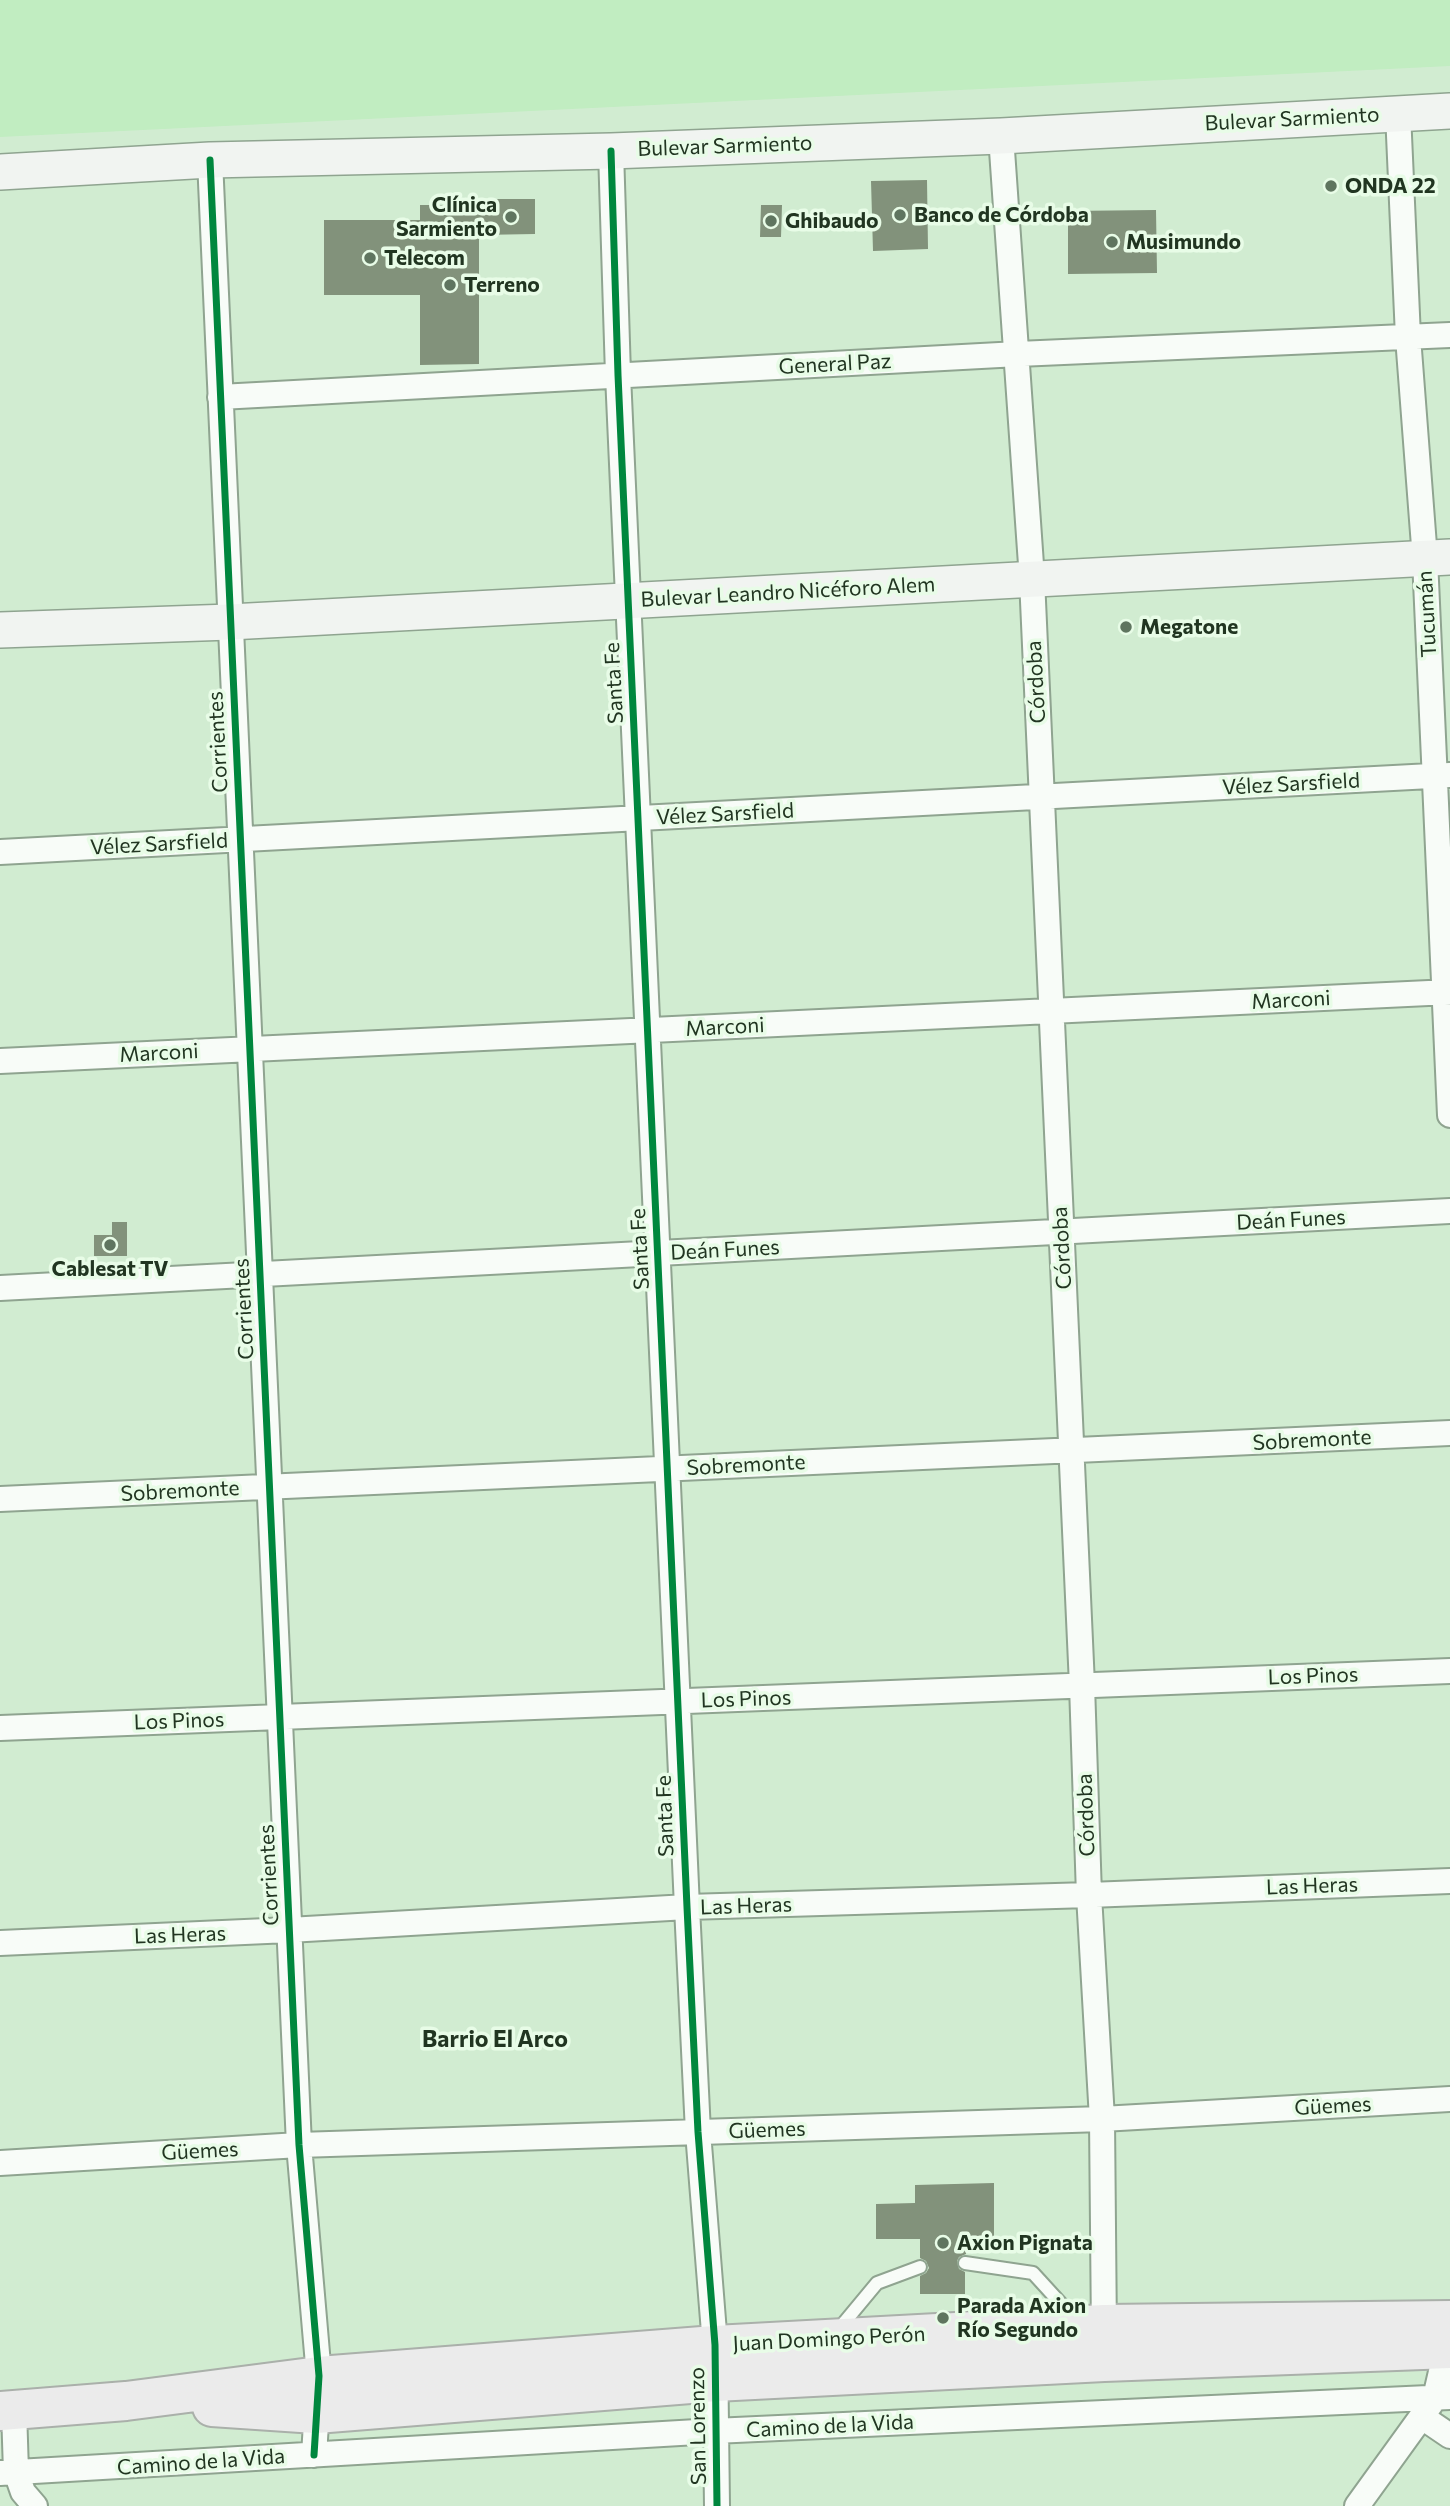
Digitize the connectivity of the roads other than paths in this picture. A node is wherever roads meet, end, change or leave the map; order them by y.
1 (1450, 111) edge
2 (1398, 113) junction
3 (1001, 135) junction
4 (611, 151) junction
5 (210, 160) junction
6 (0, 172) edge
7 (1450, 335) edge
8 (1408, 337) junction
9 (1018, 354) junction
10 (618, 375) junction
11 (220, 397) junction
12 (1437, 558) edge
13 (1032, 579) junction
14 (628, 601) junction
15 (230, 622) junction
16 (0, 630) edge
17 (1442, 776) edge
18 (1042, 797) junction
19 (638, 818) junction
20 (240, 839) junction
21 (0, 852) edge
22 (1447, 992) edge
23 (1051, 1011) junction
24 (647, 1030) junction
25 (249, 1049) junction
26 (0, 1061) edge
27 (1450, 1115) edge
28 (1450, 1211) edge
29 (1062, 1232) junction
30 (658, 1253) junction
31 (260, 1274) junction
32 (0, 1288) edge
33 (1450, 1433) edge
34 (1072, 1451) junction
35 (668, 1469) junction
36 (270, 1487) junction
37 (0, 1499) edge
38 (1450, 1671) edge
39 (1082, 1685) junction
40 (678, 1701) junction
41 (279, 1717) junction
42 (0, 1728) edge
43 (1450, 1881) edge
44 (1089, 1895) junction
45 (687, 1907) junction
46 (289, 1930) junction
47 (0, 1943) edge
48 (1450, 2099) edge
49 (1102, 2119) junction
50 (698, 2132) junction
51 (299, 2145) junction
52 (0, 2163) edge
53 (965, 2263) dead end
54 (920, 2267) dead end
55 (1096, 2337) junction
56 (1449, 2338) edge
57 (831, 2339) junction
58 (715, 2363) junction
59 (319, 2376) junction
60 (126, 2401) junction
61 (1436, 2404) edge
62 (7, 2411) edge
63 (316, 2414) junction
64 (714, 2431) junction
65 (1450, 2436) edge
66 (314, 2455) junction
67 (16, 2490) edge
68 (717, 2506) edge
69 (1357, 2506) edge

1 - 2 street, Bulevar Sarmiento
2 - 3 street, Bulevar Sarmiento
2 - 8 street, Tucumán
3 - 4 street, Bulevar Sarmiento
3 - 9 street, Córdoba
4 - 5 street, Bulevar Sarmiento
4 - 10 street, Santa Fe
5 - 6 street, Bulevar Sarmiento
5 - 11 street, Corrientes
7 - 8 street, General Paz
8 - 9 street, General Paz
8 - 12 street, Tucumán
9 - 10 street, General Paz
9 - 13 street, Córdoba
10 - 11 street, General Paz
10 - 14 street, Santa Fe
11 - 15 street, Corrientes
12 - 13 street, Bulevar Leandro Nicéforo Alem
12 - 17 street, Tucumán
13 - 14 street, Bulevar Leandro Nicéforo Alem
13 - 18 street, Córdoba
14 - 15 street, Bulevar Leandro Nicéforo Alem
14 - 19 street, Santa Fe
15 - 16 street, Bulevar Leandro Nicéforo Alem
15 - 20 street, Corrientes
17 - 18 street, Vélez Sarsfield
17 - 22 street, Tucumán
18 - 19 street, Vélez Sarsfield
18 - 23 street, Córdoba
19 - 20 street, Vélez Sarsfield
19 - 24 street, Santa Fe
20 - 21 street, Vélez Sarsfield
20 - 25 street, Corrientes
22 - 23 street, Marconi
22 - 27 street, Tucumán
23 - 24 street, Marconi
23 - 29 street, Córdoba
24 - 25 street, Marconi
24 - 30 street, Santa Fe
25 - 26 street, Marconi
25 - 31 street, Corrientes
28 - 29 street, Deán Funes
29 - 30 street, Deán Funes
29 - 34 street, Córdoba
30 - 31 street, Deán Funes
30 - 35 street, Santa Fe
31 - 32 street, Deán Funes
31 - 36 street, Corrientes
33 - 34 street, Sobremonte
34 - 35 street, Sobremonte
34 - 39 street, Córdoba
35 - 36 street, Sobremonte
35 - 40 street, Santa Fe
36 - 37 street, Sobremonte
36 - 41 street, Corrientes
38 - 39 street, Los Pinos
39 - 40 street, Los Pinos
39 - 44 street, Córdoba
40 - 41 street, Los Pinos
40 - 45 street, Santa Fe
41 - 42 street, Los Pinos
41 - 46 street, Corrientes
43 - 44 street, Las Heras
44 - 45 street, Las Heras
44 - 49 street, Córdoba
45 - 46 street, Las Heras
45 - 50 street, Santa Fe
46 - 47 street, Las Heras
46 - 51 street, Corrientes
48 - 49 street, Güemes
49 - 50 street, Güemes
49 - 55 street, Córdoba
50 - 51 street, Güemes
50 - 58 street, Santa Fe
51 - 52 street, Güemes
51 - 59 street, Corrientes
53 - 55 lane
54 - 57 lane
55 - 56 main road, Juan Domingo Perón
55 - 57 main road, Juan Domingo Perón
55 - 58 main road, Juan Domingo Perón
56 - 61 street
57 - 58 main road, Juan Domingo Perón
58 - 59 main road, Juan Domingo Perón
58 - 63 main road, Juan Domingo Perón
58 - 64 street, San Lorenzo
59 - 60 main road, Juan Domingo Perón
59 - 63 street, Corrientes
60 - 62 main road, Juan Domingo Perón
60 - 63 main road, Juan Domingo Perón
61 - 64 street, Camino de la Vida
61 - 65 street
61 - 69 street
62 - 67 street
63 - 66 street, Corrientes
64 - 66 street, Camino de la Vida
64 - 68 street, San Lorenzo
66 - 67 street, Camino de la Vida

